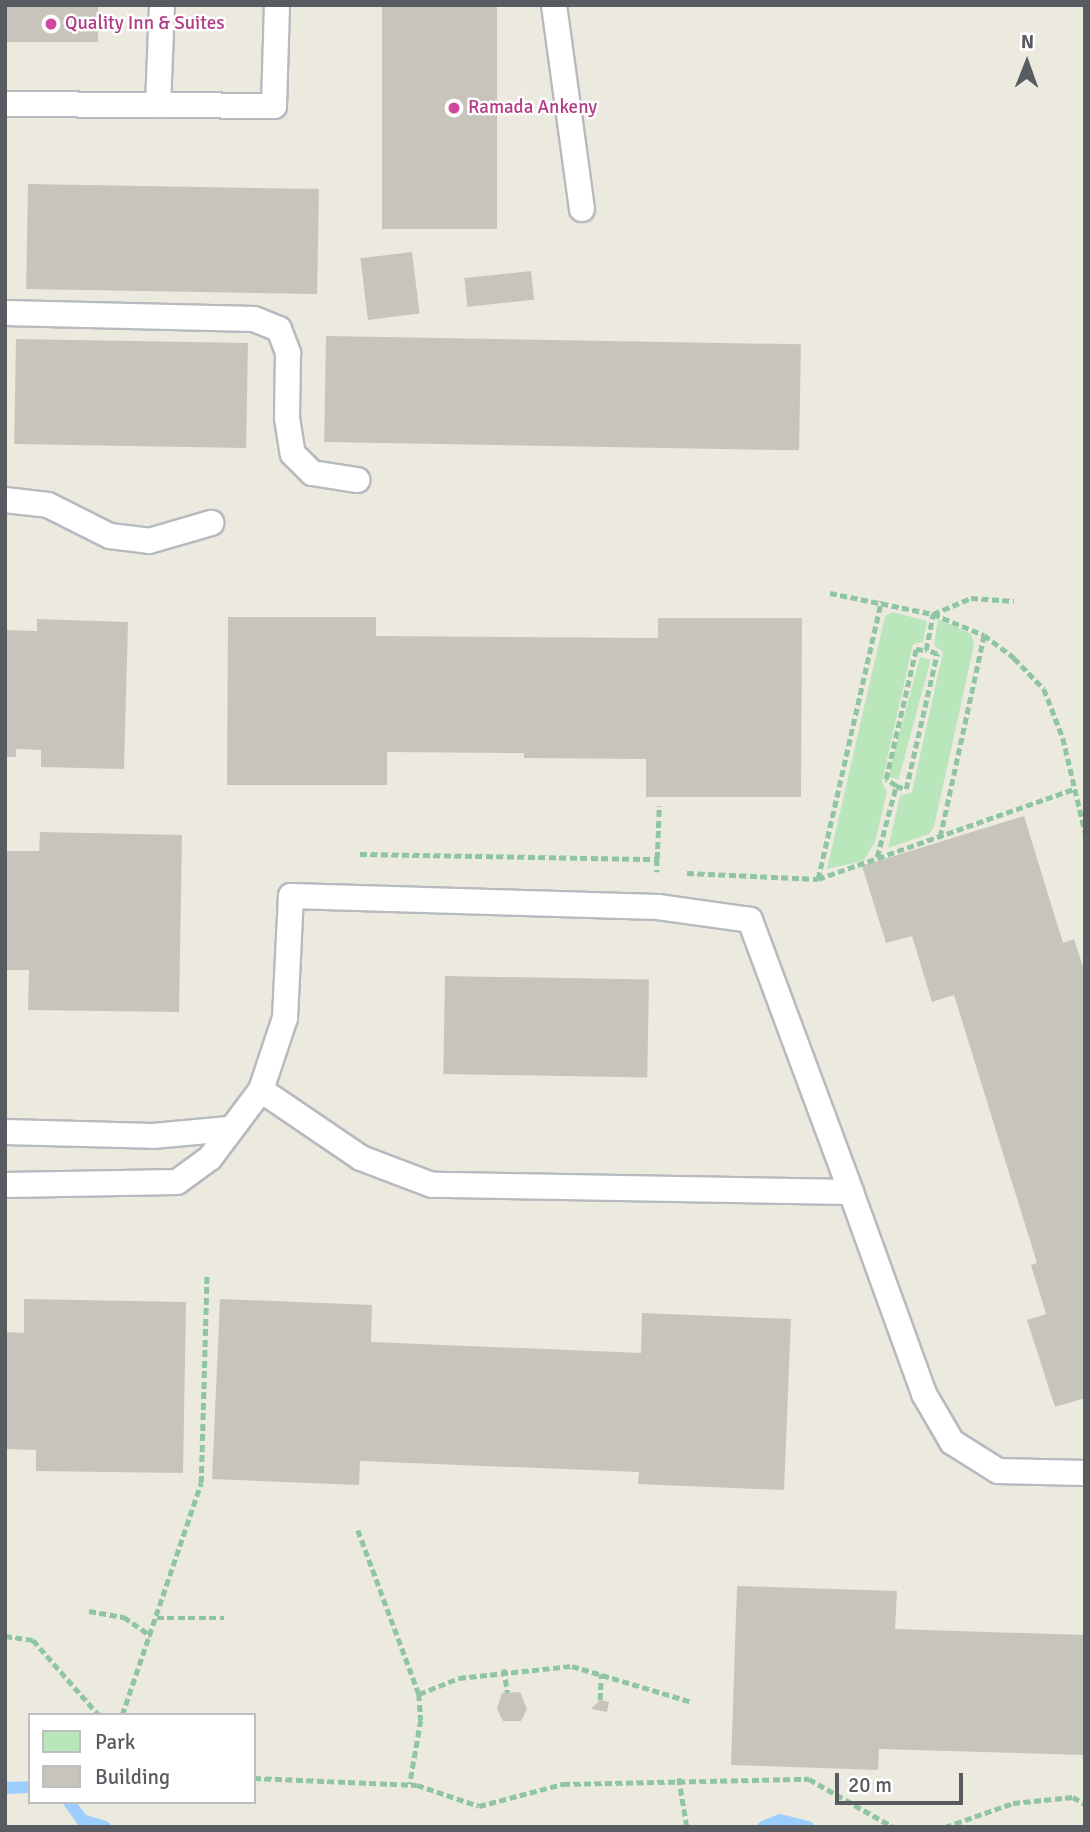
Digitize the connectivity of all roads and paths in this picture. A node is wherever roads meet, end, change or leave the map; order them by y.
1 (162, 5) edge
2 (277, 5) edge
3 (554, 5) edge
4 (5, 104) edge
5 (158, 105) junction
6 (582, 209) dead end
7 (5, 313) edge
8 (357, 480) dead end
9 (5, 500) edge
10 (211, 523) dead end
11 (830, 593) dead end
12 (881, 601) junction
13 (1014, 601) dead end
14 (933, 614) junction
15 (984, 635) junction
16 (926, 650) junction
17 (896, 786) junction
18 (1073, 789) junction
19 (659, 806) dead end
20 (1085, 832) edge
21 (940, 838) junction
22 (360, 854) dead end
23 (877, 857) junction
24 (657, 859) junction
25 (670, 873) dead end
26 (684, 873) dead end
27 (818, 879) junction
28 (261, 1090) junction
29 (229, 1129) junction
30 (5, 1132) edge
31 (5, 1185) edge
32 (851, 1192) junction
33 (207, 1273) dead end
34 (1085, 1474) edge
35 (358, 1530) dead end
36 (89, 1611) dead end
37 (158, 1618) junction
38 (224, 1618) dead end
39 (5, 1636) edge
40 (151, 1636) junction
41 (504, 1669) junction
42 (601, 1674) junction
43 (508, 1693) dead end
44 (419, 1694) junction
45 (600, 1700) dead end
46 (692, 1702) dead end
47 (97, 1713) edge
48 (123, 1713) edge
49 (256, 1778) edge
50 (679, 1778) junction
51 (410, 1784) junction
52 (1085, 1804) edge
53 (687, 1827) edge
54 (893, 1827) edge
55 (945, 1827) edge

1 - 5 lane
2 - 5 lane
3 - 6 lane
4 - 5 lane
7 - 8 lane
9 - 10 lane
11 - 12 path
12 - 14 path
12 - 27 path
13 - 14 path
14 - 15 path
14 - 16 path
15 - 18 path
15 - 21 path
16 - 17 path
16 - 17 path
17 - 23 path
18 - 20 path
18 - 21 path
19 - 24 path
21 - 23 path
22 - 24 path
23 - 27 path
24 - 25 path
26 - 27 path
28 - 29 lane
28 - 32 lane
28 - 32 lane
29 - 30 lane
29 - 31 lane
32 - 34 lane
33 - 37 path
35 - 44 path
36 - 40 path
37 - 38 path
37 - 40 path
39 - 47 path
40 - 48 path
41 - 42 path
41 - 43 path
41 - 44 path
42 - 45 path
42 - 46 path
44 - 51 path
49 - 51 path
50 - 51 path
50 - 53 path
50 - 54 path
52 - 55 path

